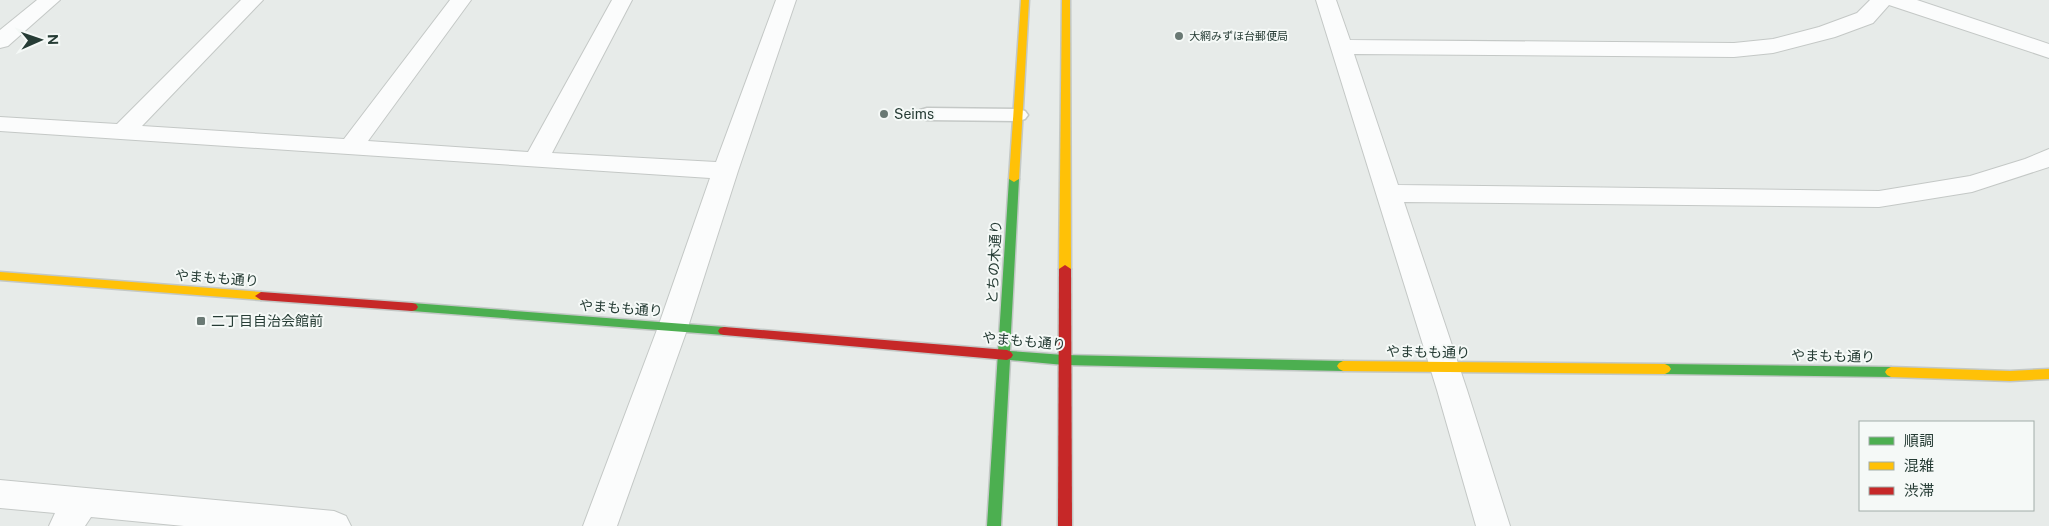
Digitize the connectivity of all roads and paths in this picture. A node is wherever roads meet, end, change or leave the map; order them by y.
1 (50, 0) edge
2 (253, 0) edge
3 (461, 0) edge
4 (622, 0) edge
5 (786, 0) edge
6 (1025, 0) edge
7 (1066, 0) edge
8 (1326, 0) edge
9 (1882, 0) edge
10 (1896, 0) edge
11 (0, 41) edge
12 (1340, 47) junction
13 (2049, 51) edge
14 (927, 114) dead end
15 (1018, 115) junction
16 (0, 124) edge
17 (122, 132) junction
18 (351, 148) junction
19 (2049, 158) edge
20 (536, 160) junction
21 (725, 171) junction
22 (1387, 193) junction
23 (0, 276) edge
24 (673, 327) junction
25 (1004, 354) junction
26 (1064, 360) junction
27 (1444, 368) junction
28 (2049, 374) edge
29 (0, 494) edge
30 (75, 514) edge
31 (334, 526) edge
32 (600, 526) edge
33 (994, 526) edge
34 (1065, 526) edge
35 (1493, 526) edge

1 - 11 street
2 - 17 street
3 - 18 street
4 - 20 street
5 - 21 street
6 - 15 street, とちの木通り
7 - 26 street
8 - 12 street
9 - 12 street
10 - 13 street
12 - 22 street
14 - 15 lane
15 - 25 street, とちの木通り
16 - 17 street
17 - 18 street
18 - 20 street
19 - 22 street
20 - 21 street
21 - 24 street
22 - 27 street
23 - 24 street, やまもも通り
24 - 25 street, やまもも通り
24 - 32 street
25 - 26 street, やまもも通り
25 - 33 street, とちの木通り
26 - 27 street, やまもも通り
26 - 34 street
27 - 28 street, やまもも通り
27 - 35 street
29 - 30 street
30 - 31 street

